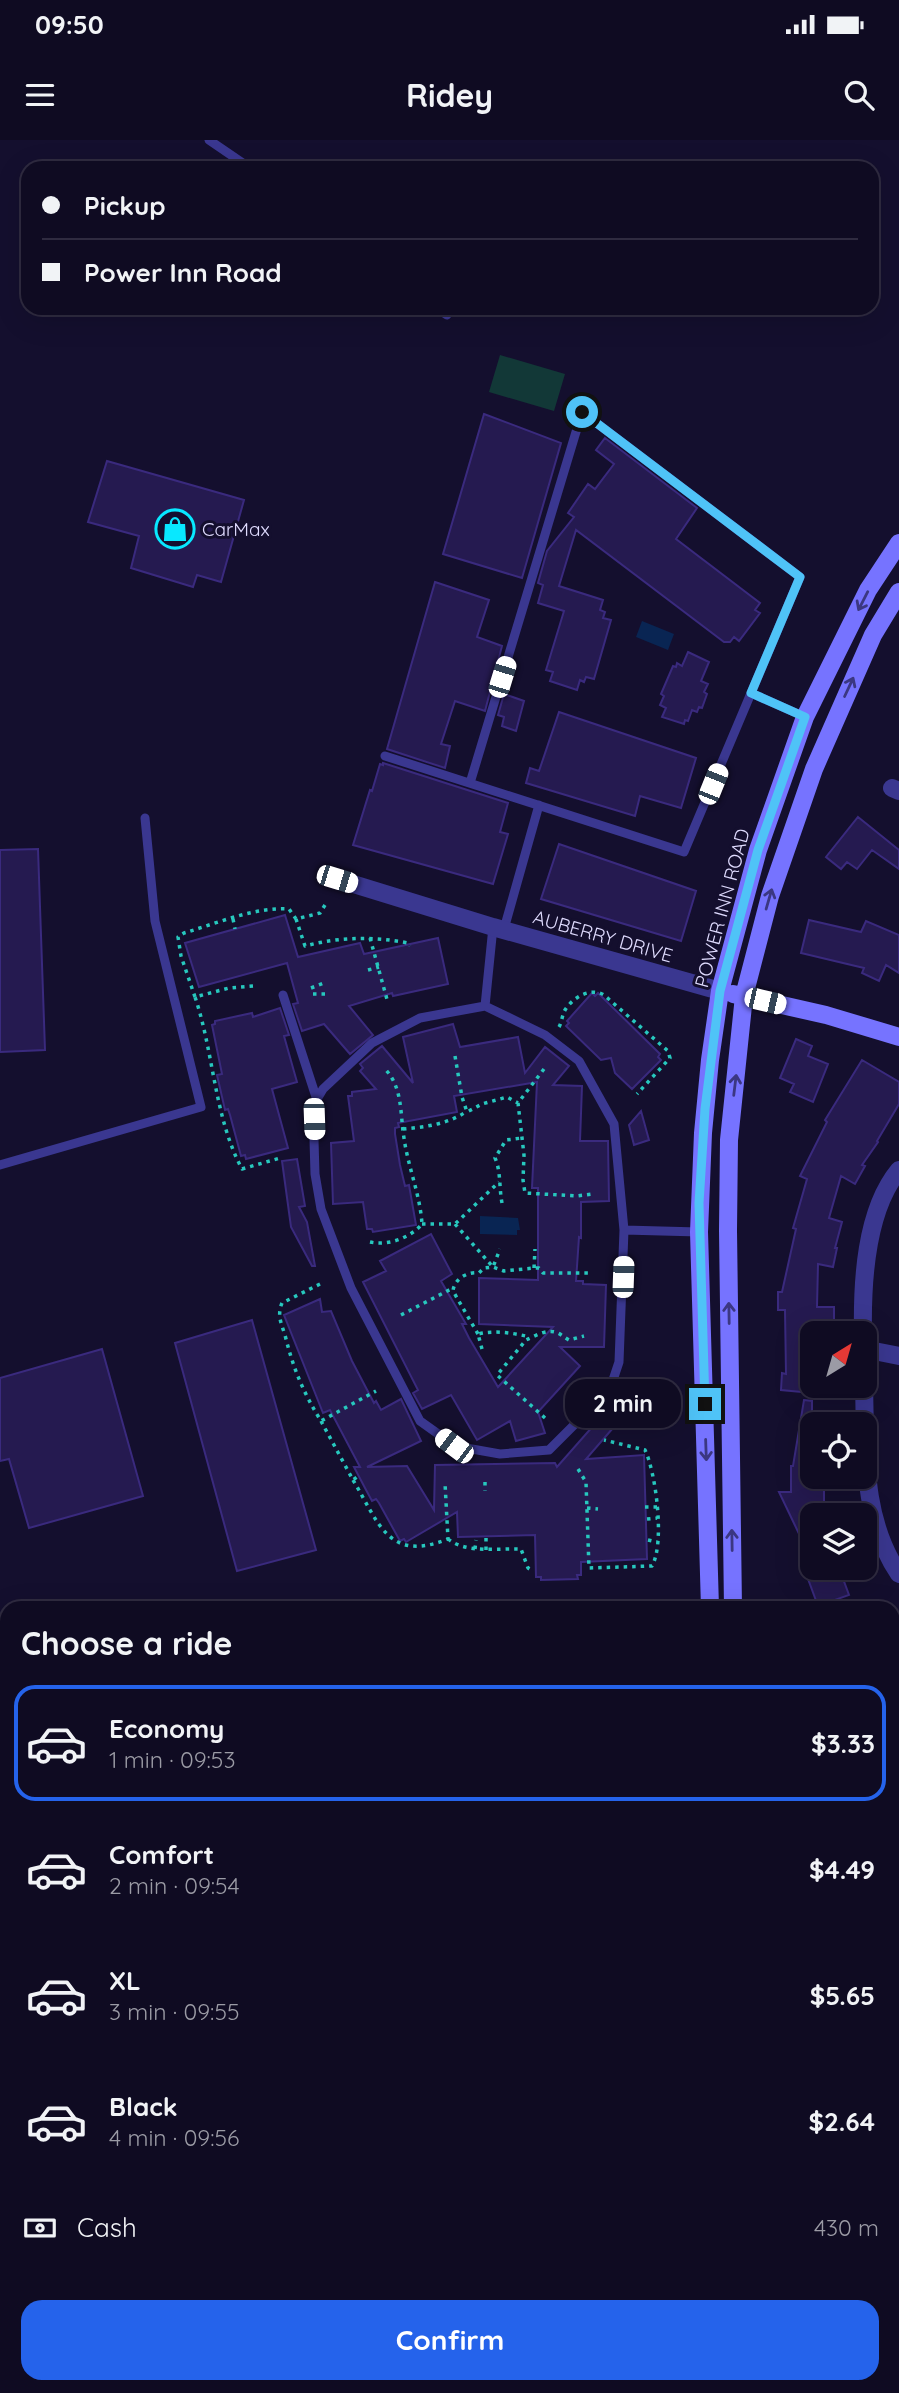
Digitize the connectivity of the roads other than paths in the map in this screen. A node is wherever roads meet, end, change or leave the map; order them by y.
1 (209, 140) edge
2 (240, 161) edge
3 (899, 543) edge
4 (899, 592) edge
5 (751, 693) junction
6 (805, 717) junction
7 (385, 756) dead end
8 (470, 783) junction
9 (539, 806) junction
10 (145, 818) dead end
11 (337, 879) dead end
12 (498, 928) junction
13 (720, 991) junction
14 (283, 995) dead end
15 (744, 996) junction
16 (485, 1006) junction
17 (899, 1037) edge
18 (317, 1100) junction
19 (0, 1165) edge
20 (899, 1170) edge
21 (624, 1230) junction
22 (699, 1232) junction
23 (863, 1321) edge
24 (877, 1352) edge
25 (899, 1356) edge
26 (864, 1398) edge
27 (899, 1574) edge
28 (710, 1601) edge
29 (733, 1601) edge

1 - 2 lane
3 -> 6 main road, POWER INN ROAD
15 -> 4 main road
5 - 6 lane
5 - 8 lane
5 - 9 lane
6 - 13 main road, POWER INN ROAD
7 - 8 lane
8 - 9 lane
9 - 12 lane
10 - 19 lane
11 - 12 street, AUBERRY DRIVE
12 - 13 street, AUBERRY DRIVE
12 - 16 lane
13 - 15 main road, AUBERRY DRIVE
13 - 22 main road, POWER INN ROAD
14 - 18 lane
15 - 17 main road, AUBERRY DRIVE
29 -> 15 main road
16 - 18 lane
16 - 21 lane
18 - 21 lane
20 - 23 street
21 - 22 lane
22 -> 28 main road, POWER INN ROAD
24 - 25 street
26 - 27 street

